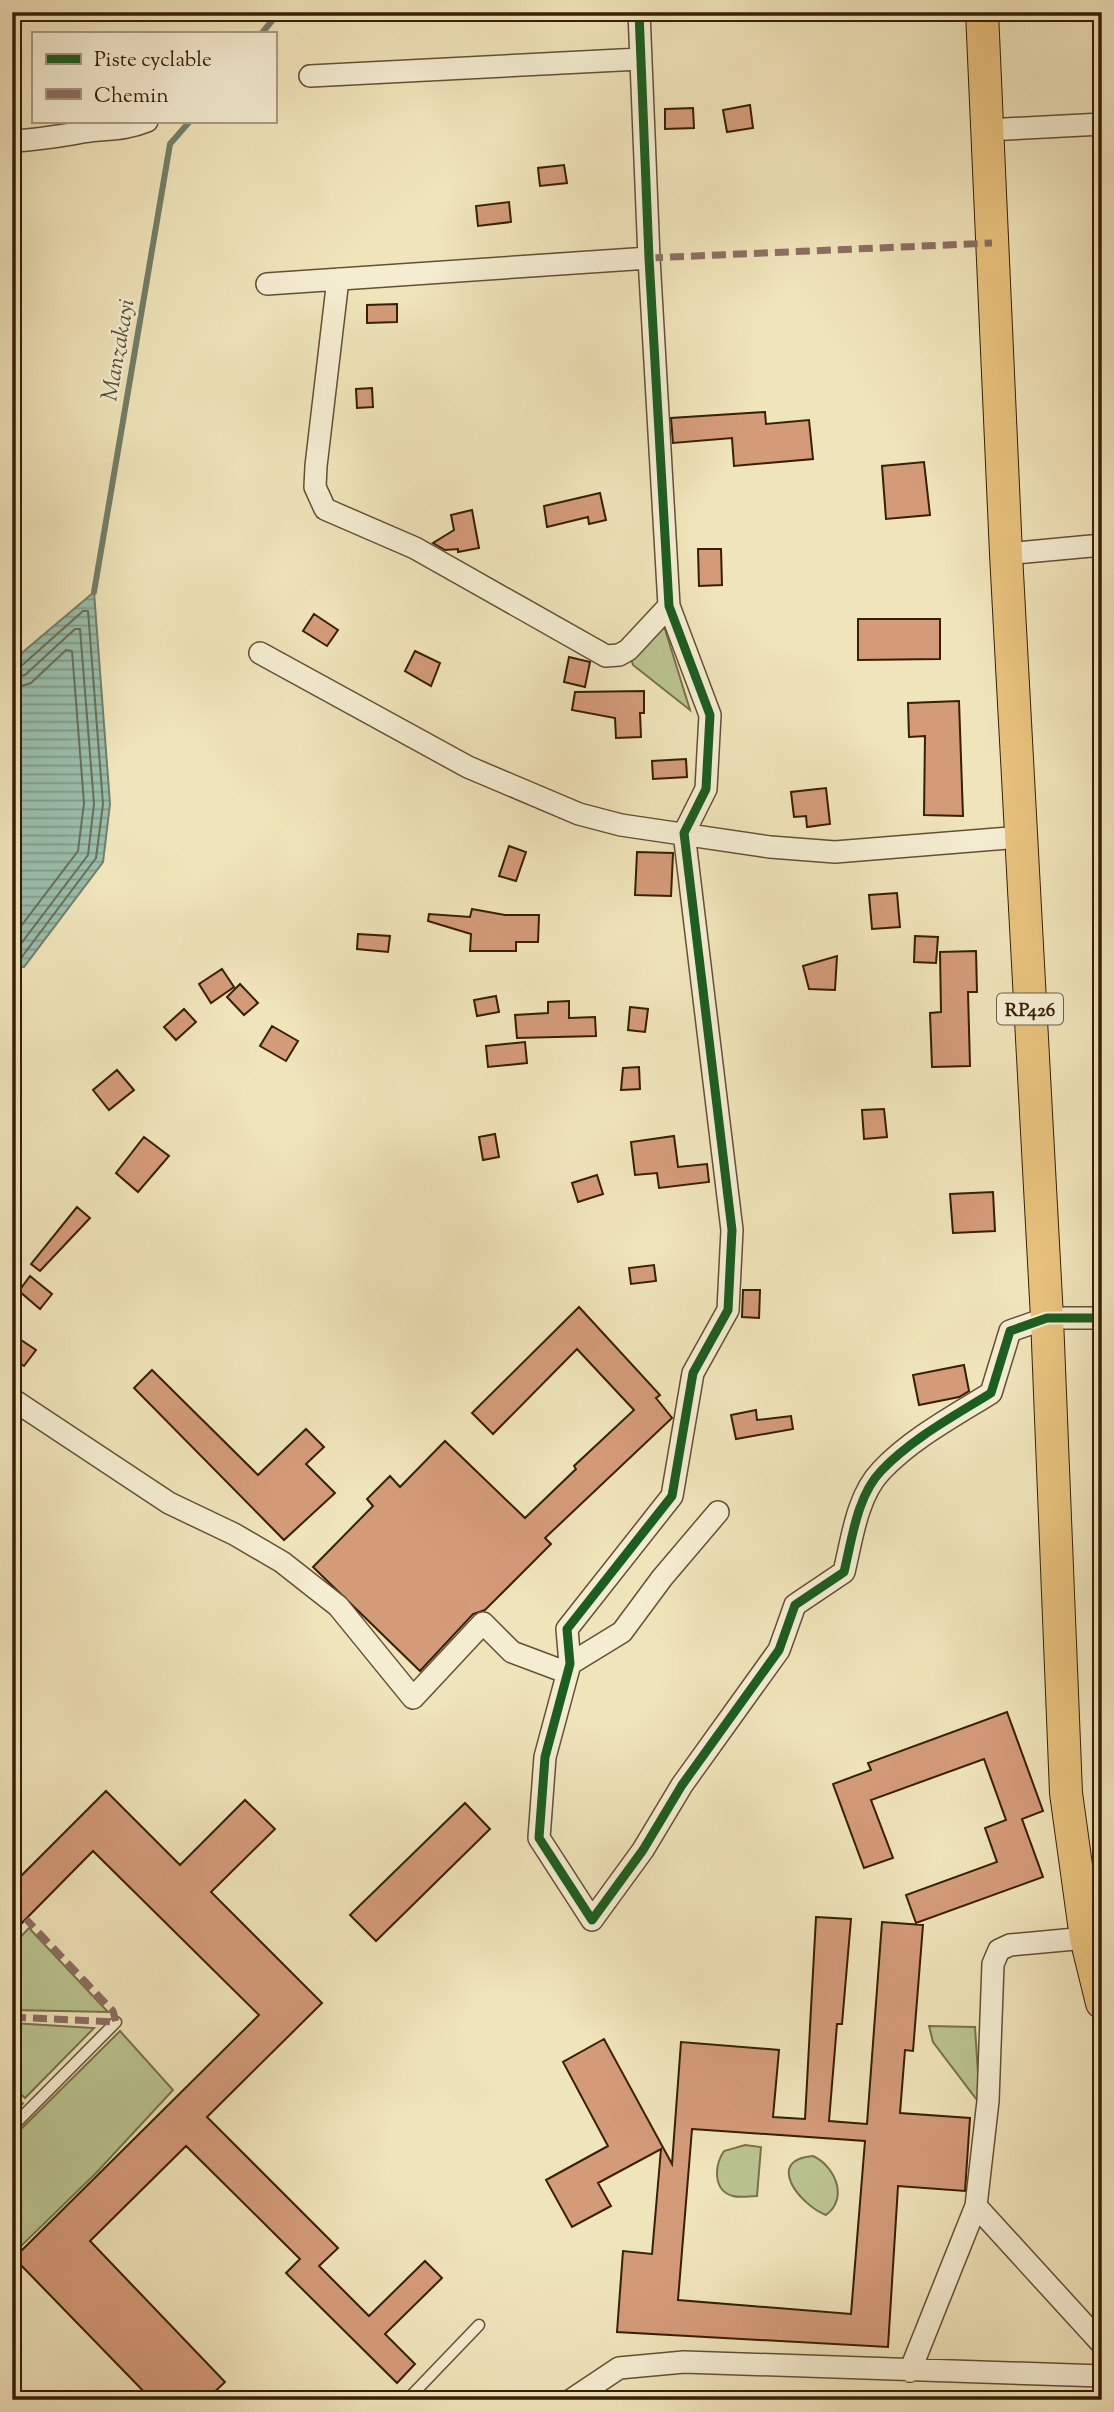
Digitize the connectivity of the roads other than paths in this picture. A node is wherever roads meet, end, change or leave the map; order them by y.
1 (639, 12) edge
2 (982, 12) edge
3 (640, 59) junction
4 (310, 76) dead end
5 (144, 122) edge
6 (1102, 124) edge
7 (987, 130) junction
8 (12, 141) edge
9 (649, 258) junction
10 (338, 279) junction
11 (267, 284) dead end
12 (1102, 545) edge
13 (1006, 554) junction
14 (669, 606) junction
15 (260, 653) dead end
16 (684, 833) junction
17 (1021, 837) junction
18 (1047, 1318) junction
19 (1102, 1318) edge
20 (12, 1399) edge
21 (718, 1513) dead end
22 (570, 1664) junction
23 (1086, 1938) junction
24 (1102, 2003) edge
25 (116, 2022) dead end
26 (12, 2127) edge
27 (976, 2206) junction
28 (479, 2325) dead end
29 (1102, 2344) edge
30 (910, 2371) junction
31 (1102, 2375) edge
32 (407, 2400) edge
33 (571, 2400) edge

1 - 3 street
2 - 7 main road, RP426
3 - 4 street
3 - 9 street
5 - 8 street
6 - 7 street
7 - 13 main road, RP426
9 - 10 street
9 - 14 street
10 - 11 street
10 - 14 street
12 - 13 street
13 - 17 main road, RP426
14 - 16 street
15 - 16 street
16 - 17 street
16 - 22 street
17 - 18 main road, RP426
18 - 19 street
18 - 22 street
18 - 23 main road, RP426
20 - 22 street
21 - 22 street
23 - 24 main road, RP426
23 - 27 street
25 - 26 lane
27 - 29 street
27 - 30 street
28 - 32 lane
30 - 31 street
30 - 33 street

